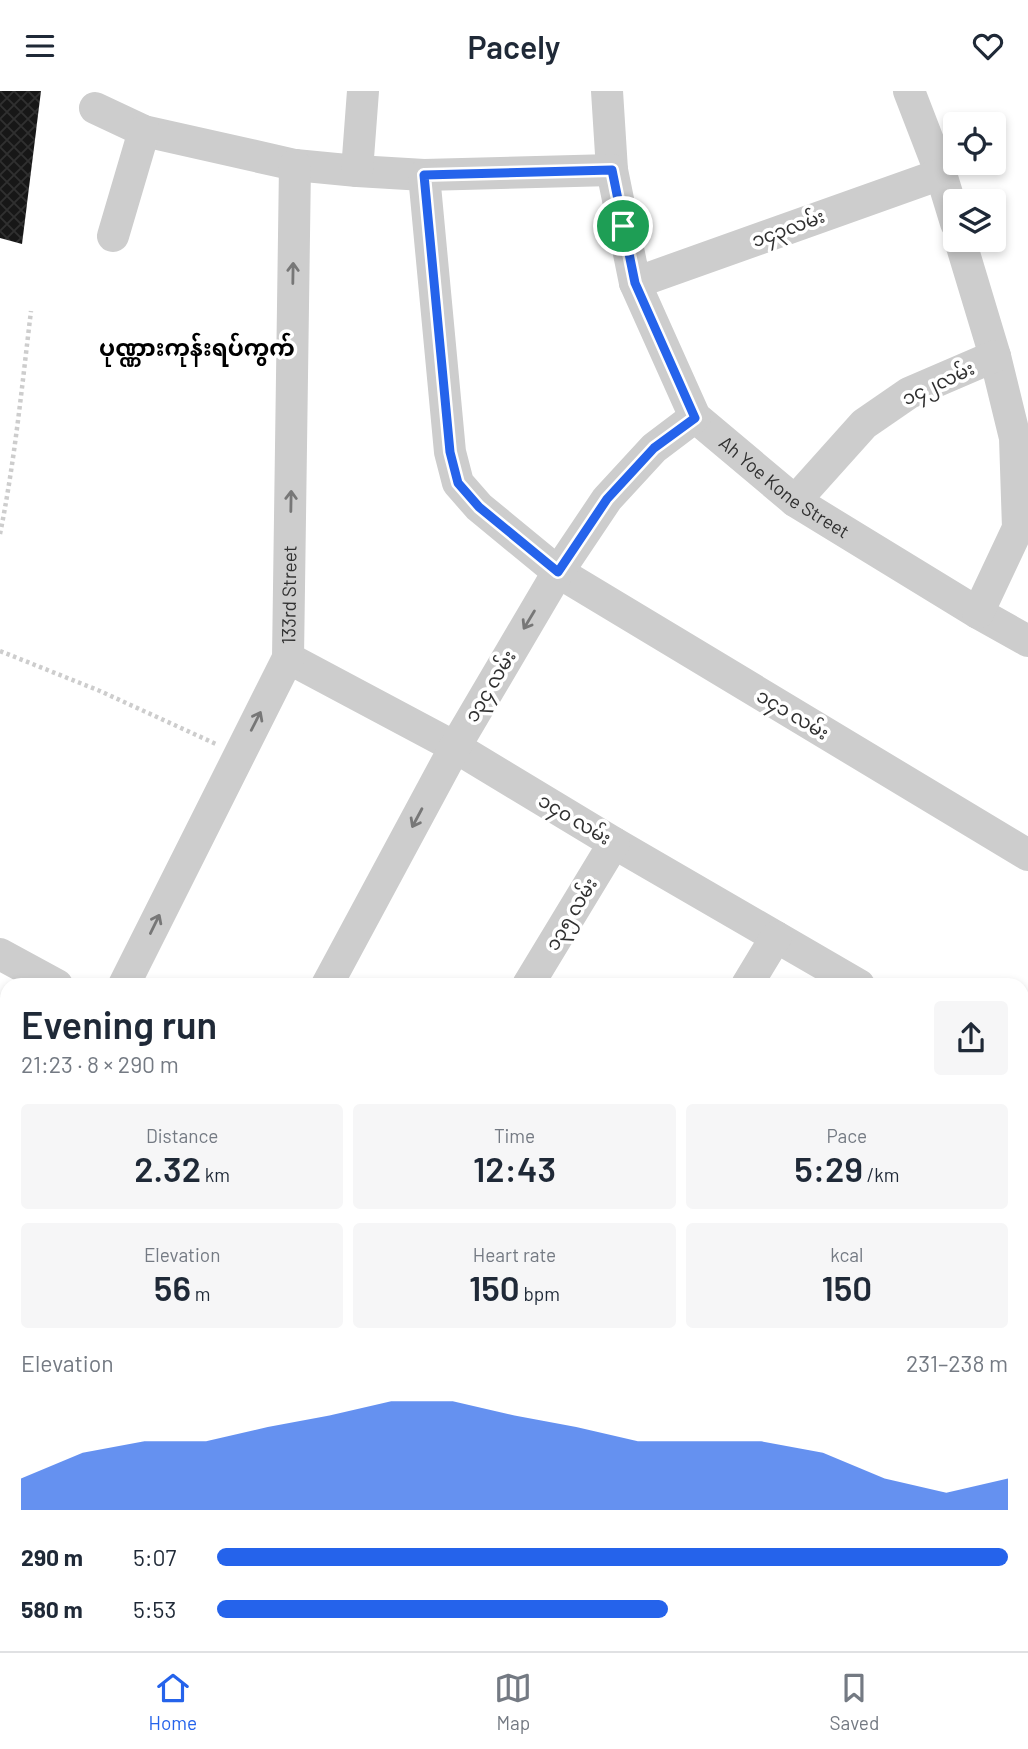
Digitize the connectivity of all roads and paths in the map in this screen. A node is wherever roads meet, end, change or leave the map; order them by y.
1 (363, 91) edge
2 (607, 91) edge
3 (909, 91) edge
4 (95, 108) dead end
5 (144, 131) junction
6 (295, 165) junction
7 (612, 170) junction
8 (357, 171) junction
9 (942, 174) junction
10 (424, 175) junction
11 (946, 189) edge
12 (113, 236) dead end
13 (964, 252) edge
14 (635, 283) junction
15 (31, 311) dead end
16 (995, 356) junction
17 (695, 418) junction
18 (795, 501) junction
19 (0, 534) edge
20 (558, 572) junction
21 (978, 613) junction
22 (1028, 641) edge
23 (0, 651) edge
24 (288, 658) junction
25 (454, 747) junction
26 (239, 755) junction
27 (614, 843) junction
28 (1028, 855) edge
29 (776, 937) junction
30 (0, 954) edge
31 (44, 978) edge
32 (128, 978) edge
33 (331, 978) edge
34 (532, 978) edge
35 (751, 978) edge
36 (847, 978) edge

1 - 8 street
2 - 7 street, Ah Yoe Kone Street
3 - 9 street
4 - 5 street
5 - 6 street
5 - 12 street
6 - 8 street
24 -> 6 street, 133rd Street
7 - 10 street
7 - 14 street, Ah Yoe Kone Street
8 - 10 street
9 - 11 street
9 - 14 street, ၁၄၃လမ်း
10 - 20 street, ၁၄၁ လမ်း
13 - 16 street
14 - 17 street, Ah Yoe Kone Street
15 - 19 path
16 - 18 street, ၁၄၂လမ်း
16 - 21 street
17 - 18 street, Ah Yoe Kone Street
17 - 20 street, ၁၃၄ လမ်း
18 - 21 street, Ah Yoe Kone Street
20 -> 25 street, ၁၃၄ လမ်း
20 - 28 street, ၁၄၁ လမ်း
21 - 22 street, Ah Yoe Kone Street
23 - 26 path
24 - 25 street, ၁၄၀ လမ်း
26 -> 24 street, 133rd Street
25 - 27 street, ၁၄၀ လမ်း
25 -> 33 street, ၁၃၄ လမ်း
32 -> 26 street, 133rd Street
27 - 29 street, ၁၄၀ လမ်း
27 - 34 street, ၁၃၅ လမ်း
29 - 35 street
29 - 36 street, ၁၄၀ လမ်း
30 - 31 street

